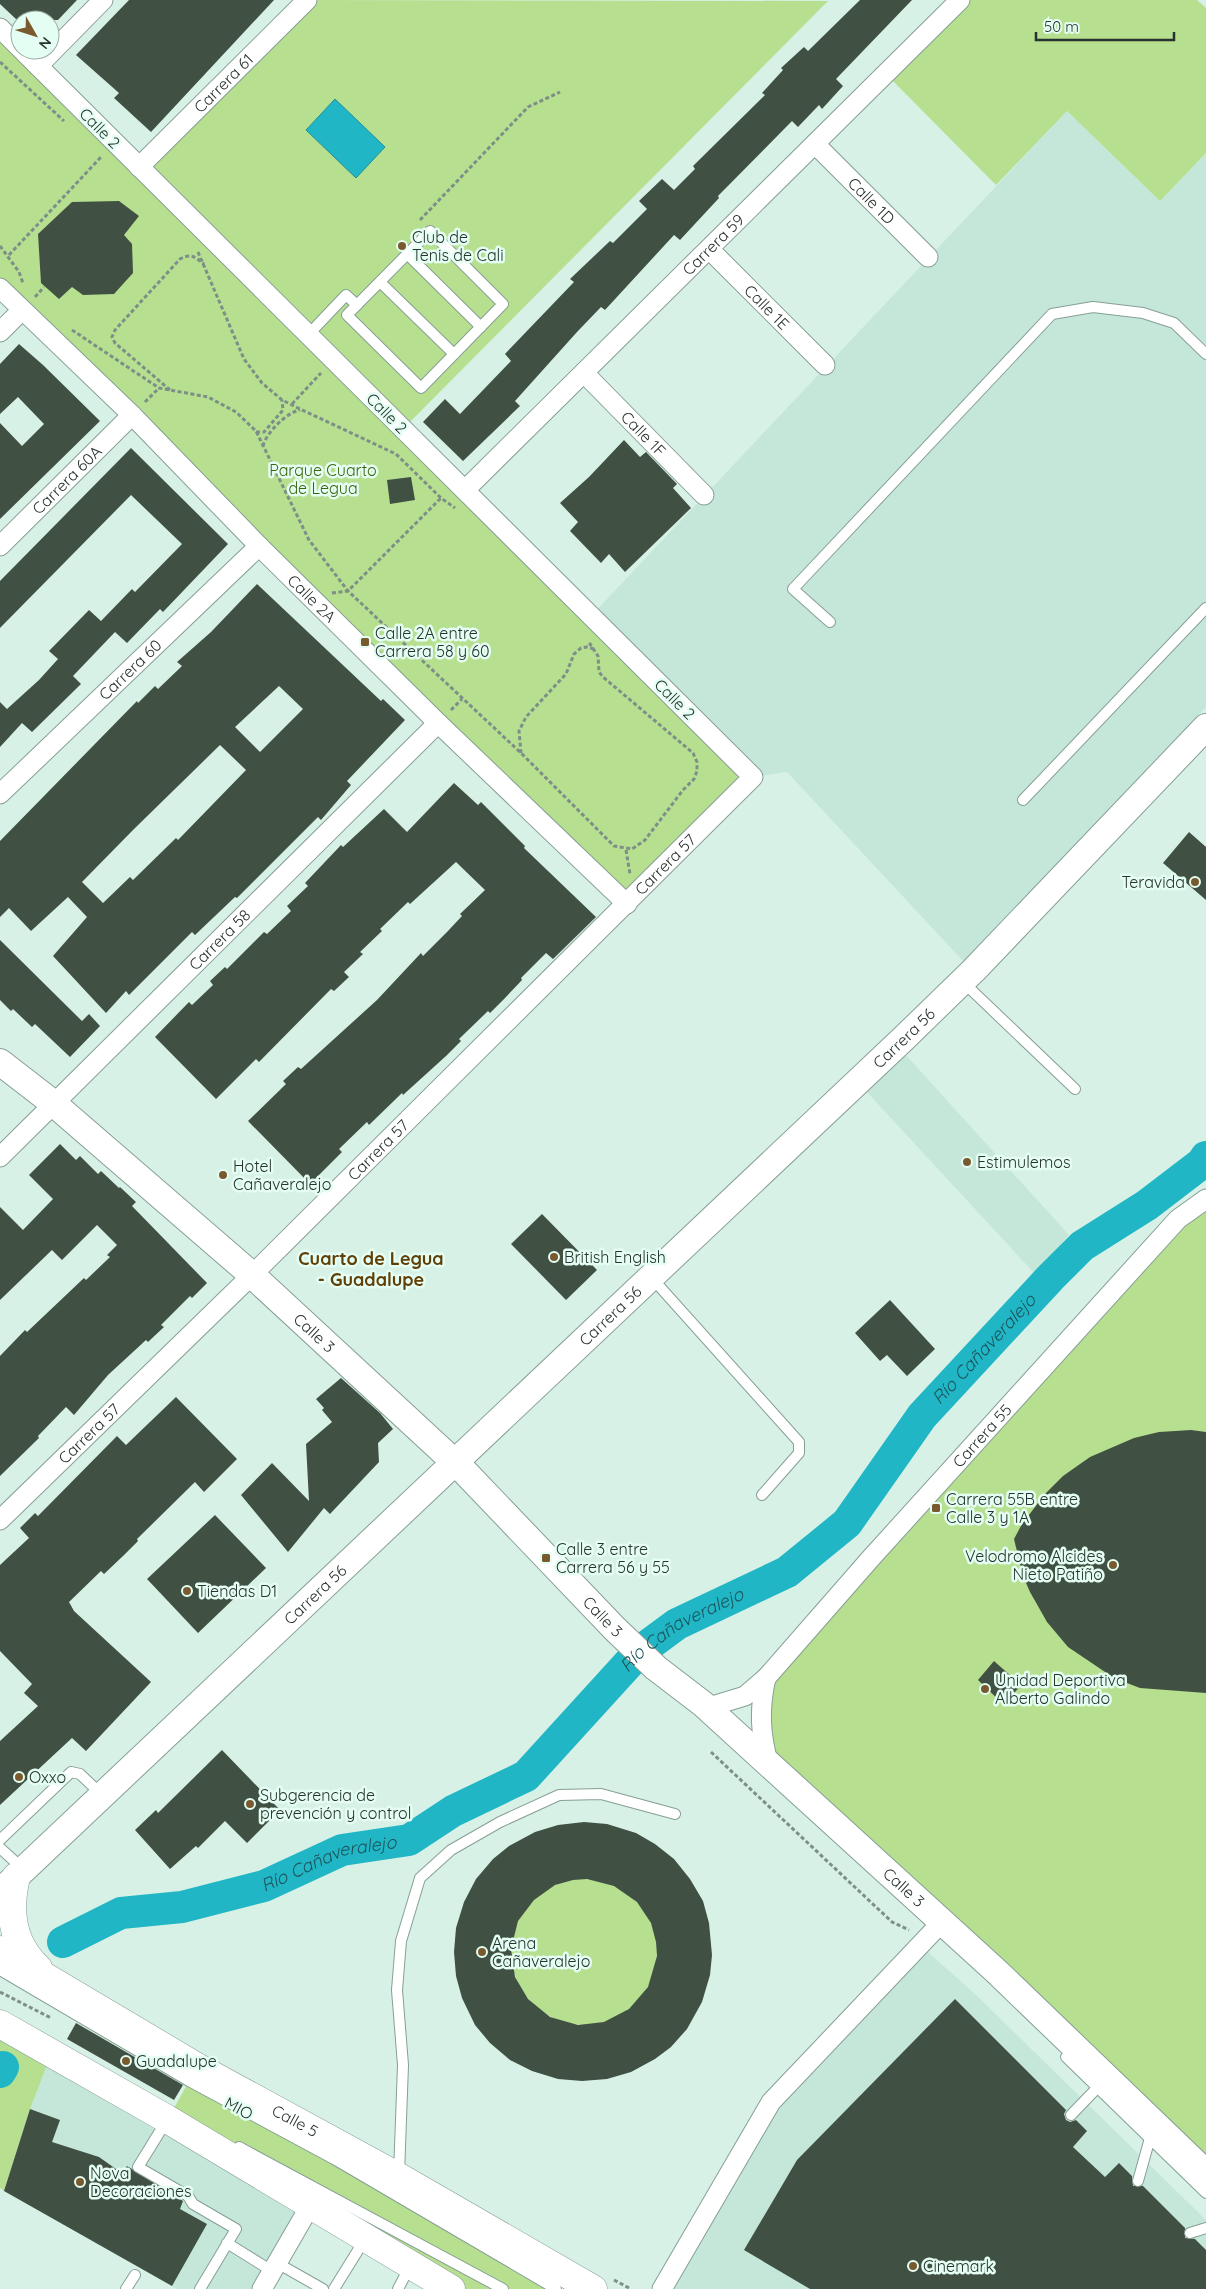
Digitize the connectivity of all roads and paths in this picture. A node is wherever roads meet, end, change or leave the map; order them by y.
1 (103, 0) edge
2 (307, 0) edge
3 (960, 0) edge
4 (0, 28) edge
5 (10, 38) edge
6 (32, 60) edge
7 (0, 62) edge
8 (38, 66) junction
9 (560, 92) dead end
10 (66, 122) dead end
11 (815, 144) junction
12 (95, 149) dead end
13 (103, 155) junction
14 (109, 161) dead end
15 (139, 167) junction
16 (418, 222) dead end
17 (0, 246) edge
18 (196, 249) dead end
19 (709, 249) junction
20 (407, 254) junction
21 (9, 255) junction
22 (928, 257) dead end
23 (206, 265) junction
24 (380, 282) junction
25 (0, 288) edge
26 (357, 305) junction
27 (30, 306) junction
28 (481, 327) junction
29 (70, 329) dead end
30 (0, 332) edge
31 (308, 335) junction
32 (454, 354) junction
33 (1206, 354) edge
34 (333, 359) junction
35 (825, 365) dead end
36 (584, 373) junction
37 (172, 392) junction
38 (282, 400) junction
39 (292, 404) junction
40 (300, 409) junction
41 (132, 415) junction
42 (256, 431) junction
43 (263, 449) junction
44 (465, 490) junction
45 (704, 495) dead end
46 (441, 498) junction
47 (462, 513) dead end
48 (0, 546) edge
49 (259, 546) junction
50 (299, 583) junction
51 (348, 590) junction
52 (1206, 608) edge
53 (1198, 617) junction
54 (830, 622) dead end
55 (1206, 624) edge
56 (585, 637) dead end
57 (594, 649) junction
58 (438, 723) junction
59 (1201, 738) edge
60 (521, 753) junction
61 (753, 777) joint
62 (0, 794) edge
63 (1023, 800) dead end
64 (627, 904) junction
65 (962, 981) junction
66 (0, 1062) edge
67 (1075, 1089) dead end
68 (53, 1103) junction
69 (0, 1157) edge
70 (1206, 1199) edge
71 (252, 1275) junction
72 (651, 1277) junction
73 (455, 1462) junction
74 (762, 1495) dead end
75 (0, 1520) edge
76 (766, 1678) junction
77 (703, 1704) junction
78 (711, 1752) dead end
79 (769, 1766) junction
80 (102, 1795) junction
81 (675, 1814) dead end
82 (0, 1840) edge
83 (0, 1848) edge
84 (13, 1879) edge
85 (935, 1930) junction
86 (0, 1950) edge
87 (0, 1970) edge
88 (982, 1973) dead end
89 (47, 1976) junction
90 (0, 1992) edge
91 (56, 2021) dead end
92 (0, 2024) edge
93 (1056, 2047) dead end
94 (1098, 2087) junction
95 (1071, 2115) dead end
96 (167, 2119) junction
97 (1150, 2138) junction
98 (232, 2143) dead end
99 (1206, 2174) edge
100 (399, 2177) junction
101 (1138, 2181) dead end
102 (1206, 2193) edge
103 (310, 2206) junction
104 (1206, 2228) edge
105 (1190, 2233) dead end
106 (365, 2238) junction
107 (228, 2243) junction
108 (411, 2264) junction
109 (275, 2267) junction
110 (135, 2274) dead end
111 (126, 2289) edge
112 (200, 2289) edge
113 (262, 2289) edge
114 (323, 2289) edge
115 (334, 2289) edge
116 (398, 2289) edge
117 (451, 2289) edge
118 (503, 2289) edge
119 (556, 2289) edge
120 (593, 2289) edge
121 (662, 2289) edge

1 - 8 street
2 - 15 street, Carrera 61
3 - 11 street, Carrera 59
4 - 5 street, Calle 2
6 - 8 street, Calle 2
7 - 10 path
8 - 15 street, Calle 2
9 - 16 path
11 - 19 street, Carrera 59
11 - 22 street, Calle 1D
12 - 13 path
13 - 14 path
13 - 21 path
15 - 31 street, Calle 2
17 - 21 path
18 - 23 path
19 - 35 street, Calle 1E
19 - 36 street, Carrera 59
20 - 24 lane
20 - 28 lane
20 - 28 lane
21 - 27 path
23 - 37 path
23 - 38 path
24 - 26 lane
24 - 32 lane
25 - 27 street, Calle 2A
26 - 31 lane
26 - 32 lane
27 - 30 street
27 - 41 street, Calle 2A
28 - 32 lane
29 - 37 path
31 - 34 street, Calle 2
33 - 54 lane
34 - 39 path
34 - 44 street, Calle 2
36 - 44 street, Carrera 59
36 - 45 street, Calle 1F
37 - 42 path
38 - 39 path
38 - 42 path
39 - 40 path
40 - 43 path
40 - 46 path
41 - 48 street, Carrera 60A
41 - 49 street, Calle 2A
42 - 43 path
43 - 51 path
44 - 46 path
44 - 61 street, Calle 2
46 - 47 path
46 - 51 path
49 - 50 street, Calle 2A
49 - 62 street, Carrera 60
50 - 51 path
50 - 58 street, Calle 2A
51 - 60 path
52 - 53 lane
53 - 55 lane
53 - 63 lane
56 - 57 path
57 - 60 path
57 - 60 path
58 - 64 street, Calle 2A
58 - 68 street, Carrera 58
59 - 65 street, Carrera 56
61 - 64 street, Carrera 57
64 - 71 street, Carrera 57
65 - 67 lane
65 - 72 street, Carrera 56
66 - 68 street, Calle 3
68 - 69 street, Carrera 58
68 - 71 street, Calle 3
70 - 76 street, Carrera 55
71 - 73 street, Calle 3
71 - 75 street, Carrera 57
72 - 73 street, Carrera 56
72 - 74 lane
73 - 77 street, Calle 3
73 - 80 street, Carrera 56
76 - 77 street, Carrera 55
76 - 79 street, Carrera 55
77 - 79 street, Calle 3
78 - 85 path
79 - 85 street, Calle 3
80 - 82 lane
80 - 84 street, Carrera 56
81 - 100 lane
83 - 84 lane
84 - 89 main road
85 - 88 lane
85 - 99 street, Calle 3
85 - 121 street
86 - 89 main road, Calle 5
87 - 119 lane, MIO
89 - 100 main road, Calle 5
90 - 91 path
92 - 96 main road
93 - 94 lane
94 - 95 lane
94 - 97 lane
96 - 103 main road
96 - 107 lane
97 - 101 lane
97 - 102 lane
98 - 118 lane, MIO
100 - 120 main road, Calle 5
103 - 106 main road
103 - 109 street
104 - 105 lane
106 - 108 main road
106 - 115 lane
107 - 109 lane
107 - 112 lane
108 - 116 lane
108 - 117 main road
109 - 113 street
109 - 114 lane
110 - 111 lane

